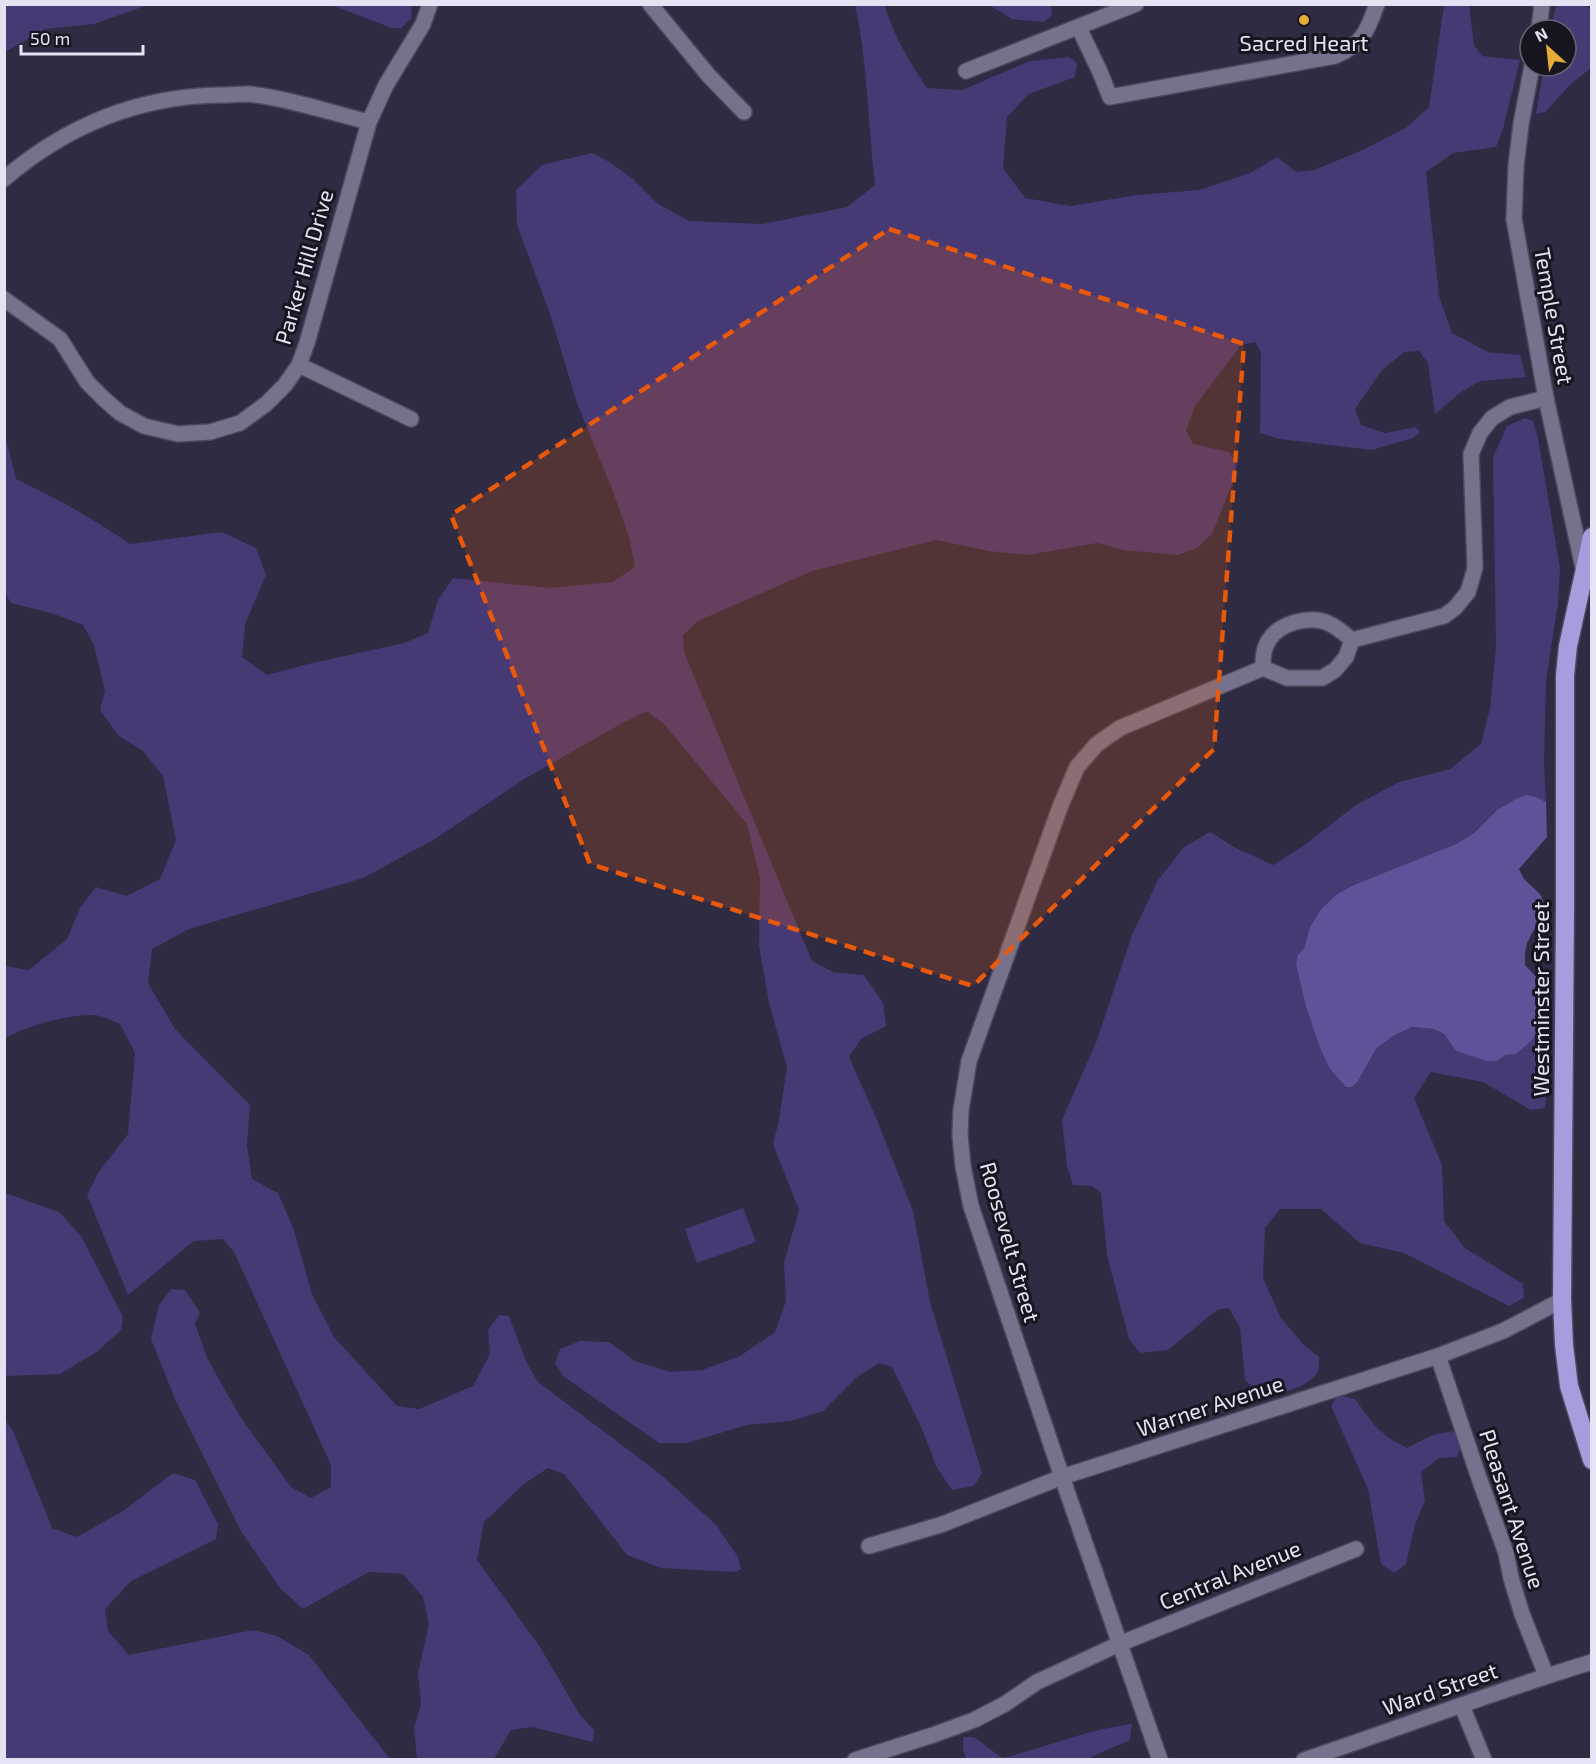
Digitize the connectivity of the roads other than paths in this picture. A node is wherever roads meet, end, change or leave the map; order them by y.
1 (430, 4) edge
2 (650, 4) edge
3 (1136, 4) edge
4 (1377, 4) edge
5 (1079, 28) junction
6 (966, 71) dead end
7 (1530, 78) edge
8 (744, 112) dead end
9 (369, 123) junction
10 (4, 179) edge
11 (4, 299) edge
12 (299, 365) junction
13 (1546, 398) junction
14 (411, 419) dead end
15 (1592, 537) edge
16 (1584, 572) junction
17 (1352, 640) junction
18 (1263, 668) junction
19 (1562, 1300) junction
20 (1438, 1356) junction
21 (1592, 1460) edge
22 (1062, 1477) junction
23 (869, 1546) dead end
24 (1356, 1549) dead end
25 (1119, 1644) junction
26 (1592, 1662) edge
27 (1546, 1676) junction
28 (1462, 1706) junction
29 (855, 1760) edge
30 (1160, 1760) edge
31 (1304, 1760) edge
32 (1484, 1760) edge

1 - 9 street, Parker Hill Drive
2 - 8 street
3 - 5 street
4 - 5 street
5 - 6 street
7 - 13 street, Temple Street
9 - 10 street
9 - 12 street, Parker Hill Drive
11 - 12 street, Parker Hill Drive
12 - 14 street
13 - 16 street, Temple Street
13 - 17 street
15 - 16 highway, Westminster Street
16 - 19 highway, Westminster Street
17 - 18 street
17 - 18 street
18 - 22 street, Roosevelt Street
19 - 20 street, Warner Avenue
19 - 21 highway, Westminster Street
20 - 22 street, Warner Avenue
20 - 27 street, Pleasant Avenue
22 - 23 street, Warner Avenue
22 - 25 street, Roosevelt Street
24 - 25 street, Central Avenue
25 - 29 street, Central Avenue
25 - 30 street, Roosevelt Street
26 - 27 street, Ward Street
27 - 28 street, Ward Street
28 - 31 street, Ward Street
28 - 32 street

